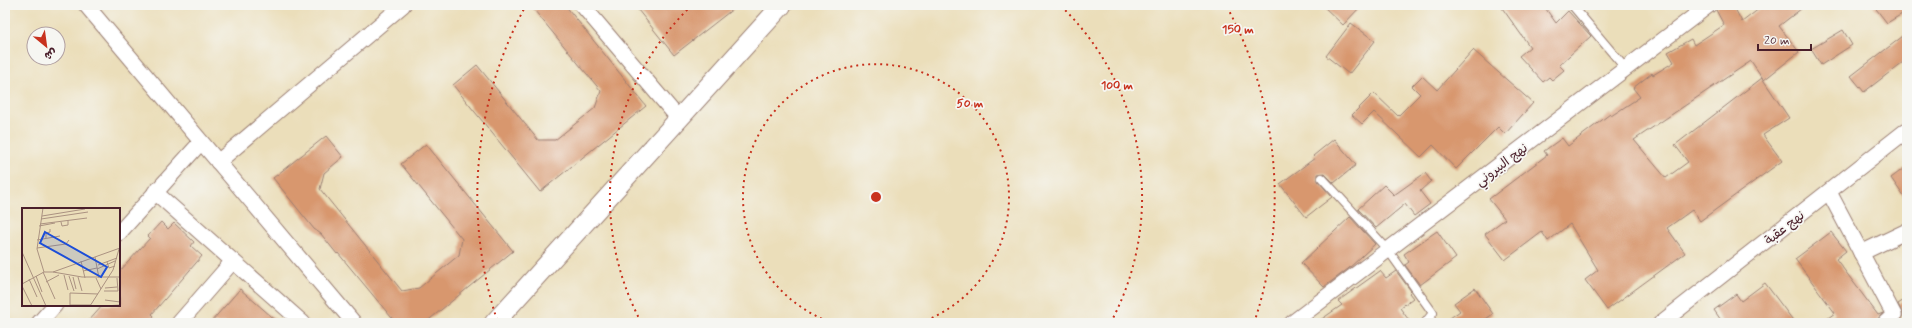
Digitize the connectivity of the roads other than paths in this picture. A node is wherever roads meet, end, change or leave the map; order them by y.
1 (86, 5) edge
2 (403, 5) edge
3 (582, 5) edge
4 (782, 5) edge
5 (1572, 5) edge
6 (1709, 5) edge
7 (1626, 69) junction
8 (679, 119) junction
9 (1907, 130) edge
10 (201, 142) junction
11 (218, 162) junction
12 (1322, 178) dead end
13 (155, 192) junction
14 (1829, 192) junction
15 (1907, 230) edge
16 (120, 231) edge
17 (1388, 250) junction
18 (1861, 253) junction
19 (233, 261) junction
20 (54, 306) edge
21 (39, 323) edge
22 (178, 323) edge
23 (303, 323) edge
24 (354, 323) edge
25 (494, 323) edge
26 (1292, 323) edge
27 (1425, 323) edge
28 (1661, 323) edge
29 (1885, 323) edge

1 - 10 street
2 - 11 street
3 - 8 street
4 - 8 street
5 - 7 lane
6 - 7 street, نهج البيروني
7 - 17 street, نهج البيروني
8 - 25 street
9 - 14 street, نهج عقبة
10 - 11 street
10 - 13 street
11 - 24 street
12 - 17 lane
13 - 16 street
13 - 19 street
14 - 18 street
14 - 28 street, نهج عقبة
15 - 18 street
17 - 26 street, نهج البيروني
17 - 27 lane
18 - 29 street
19 - 22 street
19 - 23 street
20 - 21 street

